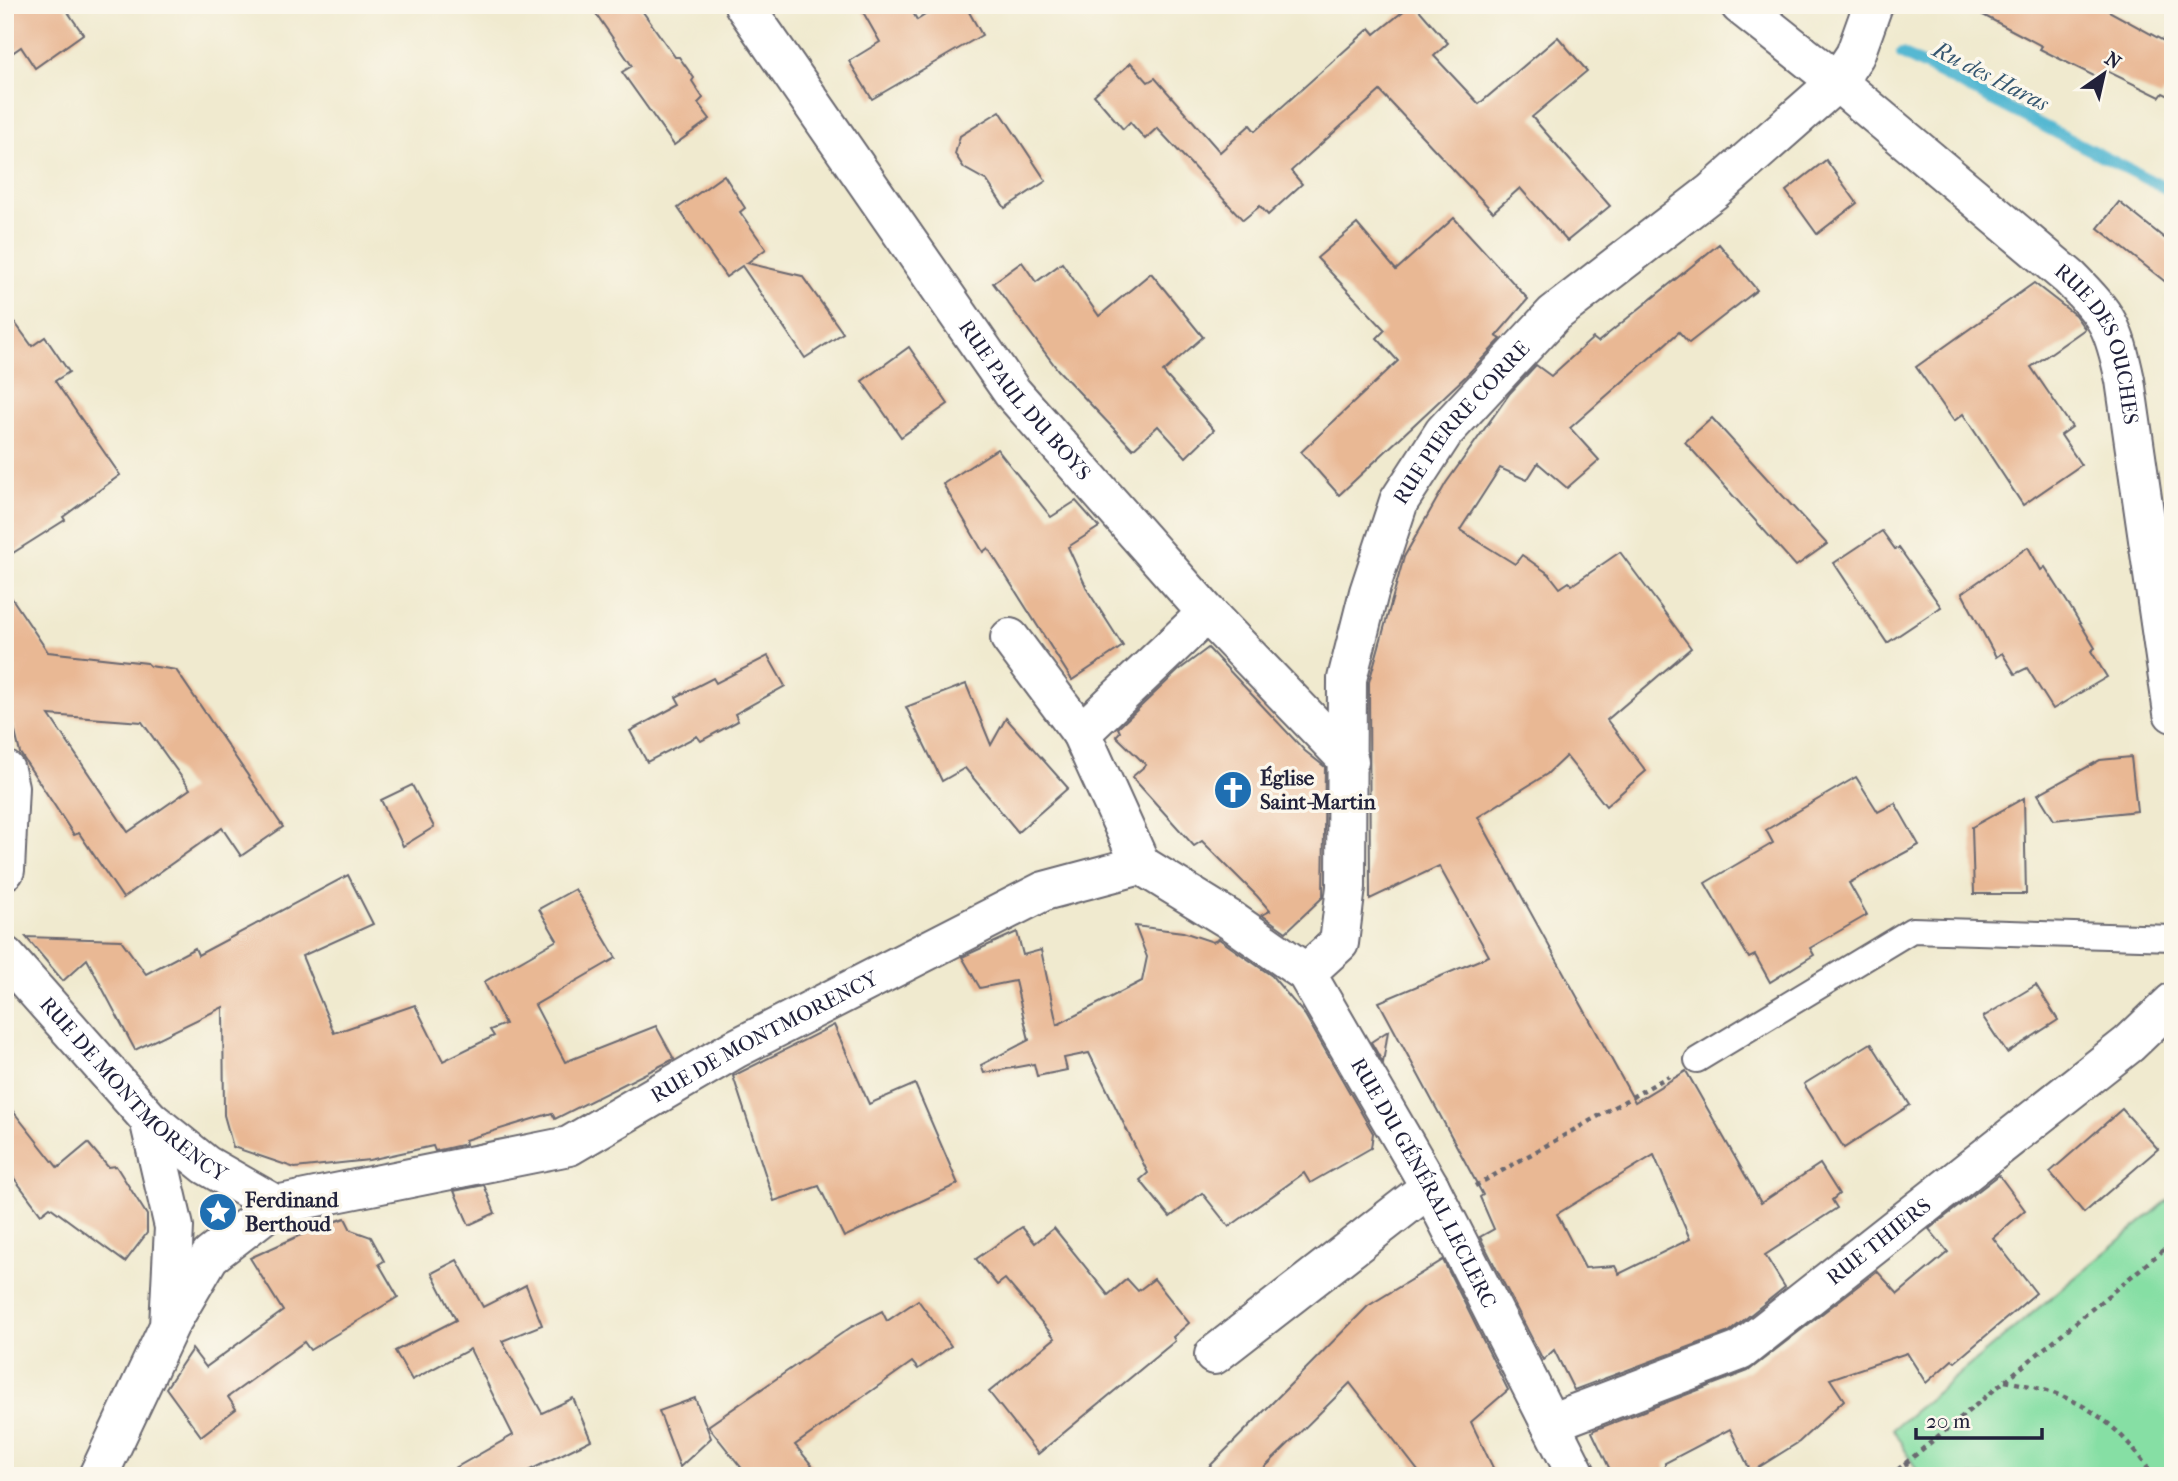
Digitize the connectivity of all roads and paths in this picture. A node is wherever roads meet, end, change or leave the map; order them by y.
1 (744, 5) edge
2 (1740, 5) edge
3 (1872, 5) edge
4 (1837, 82) junction
5 (1207, 613) junction
6 (1010, 638) dead end
7 (2173, 713) edge
8 (1081, 733) junction
9 (1349, 761) junction
10 (5, 770) edge
11 (1141, 865) junction
12 (5, 870) edge
13 (2173, 938) edge
14 (5, 956) edge
15 (1306, 973) junction
16 (2173, 1002) edge
17 (1697, 1060) joint
18 (149, 1119) junction
19 (1434, 1197) junction
20 (276, 1205) junction
21 (2173, 1242) edge
22 (169, 1326) junction
23 (1214, 1355) dead end
24 (2004, 1381) junction
25 (1550, 1423) junction
26 (1905, 1462) junction
27 (97, 1476) edge
28 (1577, 1476) edge
29 (1890, 1476) edge
30 (1912, 1476) edge
31 (2153, 1476) edge

1 - 5 street, RUE PAUL DU BOYS
2 - 4 street, RUE DES OUCHES
3 - 4 street, RUE PIERRE CORRE
4 - 7 street, RUE DES OUCHES
4 - 9 street, RUE PIERRE CORRE
5 - 8 street
5 - 9 street, RUE PAUL DU BOYS
6 - 8 street
8 - 11 street
9 - 15 street, RUE PIERRE CORRE
10 - 12 street
11 - 15 street, RUE DU GÉNÉRAL LECLERC
11 - 20 street, RUE DE MONTMORENCY
13 - 17 lane
14 - 18 street, RUE DE MONTMORENCY
15 - 19 street, RUE DU GÉNÉRAL LECLERC
16 - 25 street, RUE THIERS
17 - 19 path
18 - 20 street, RUE DE MONTMORENCY
18 - 22 street
19 - 23 street
19 - 25 street, RUE DU GÉNÉRAL LECLERC
20 - 22 street, RUE DE MONTMORENCY
21 - 24 path
22 - 27 street, RUE DE MONTMORENCY
24 - 26 path
24 - 31 path
25 - 28 street, RUE DU GÉNÉRAL LECLERC
26 - 29 path
26 - 30 path

